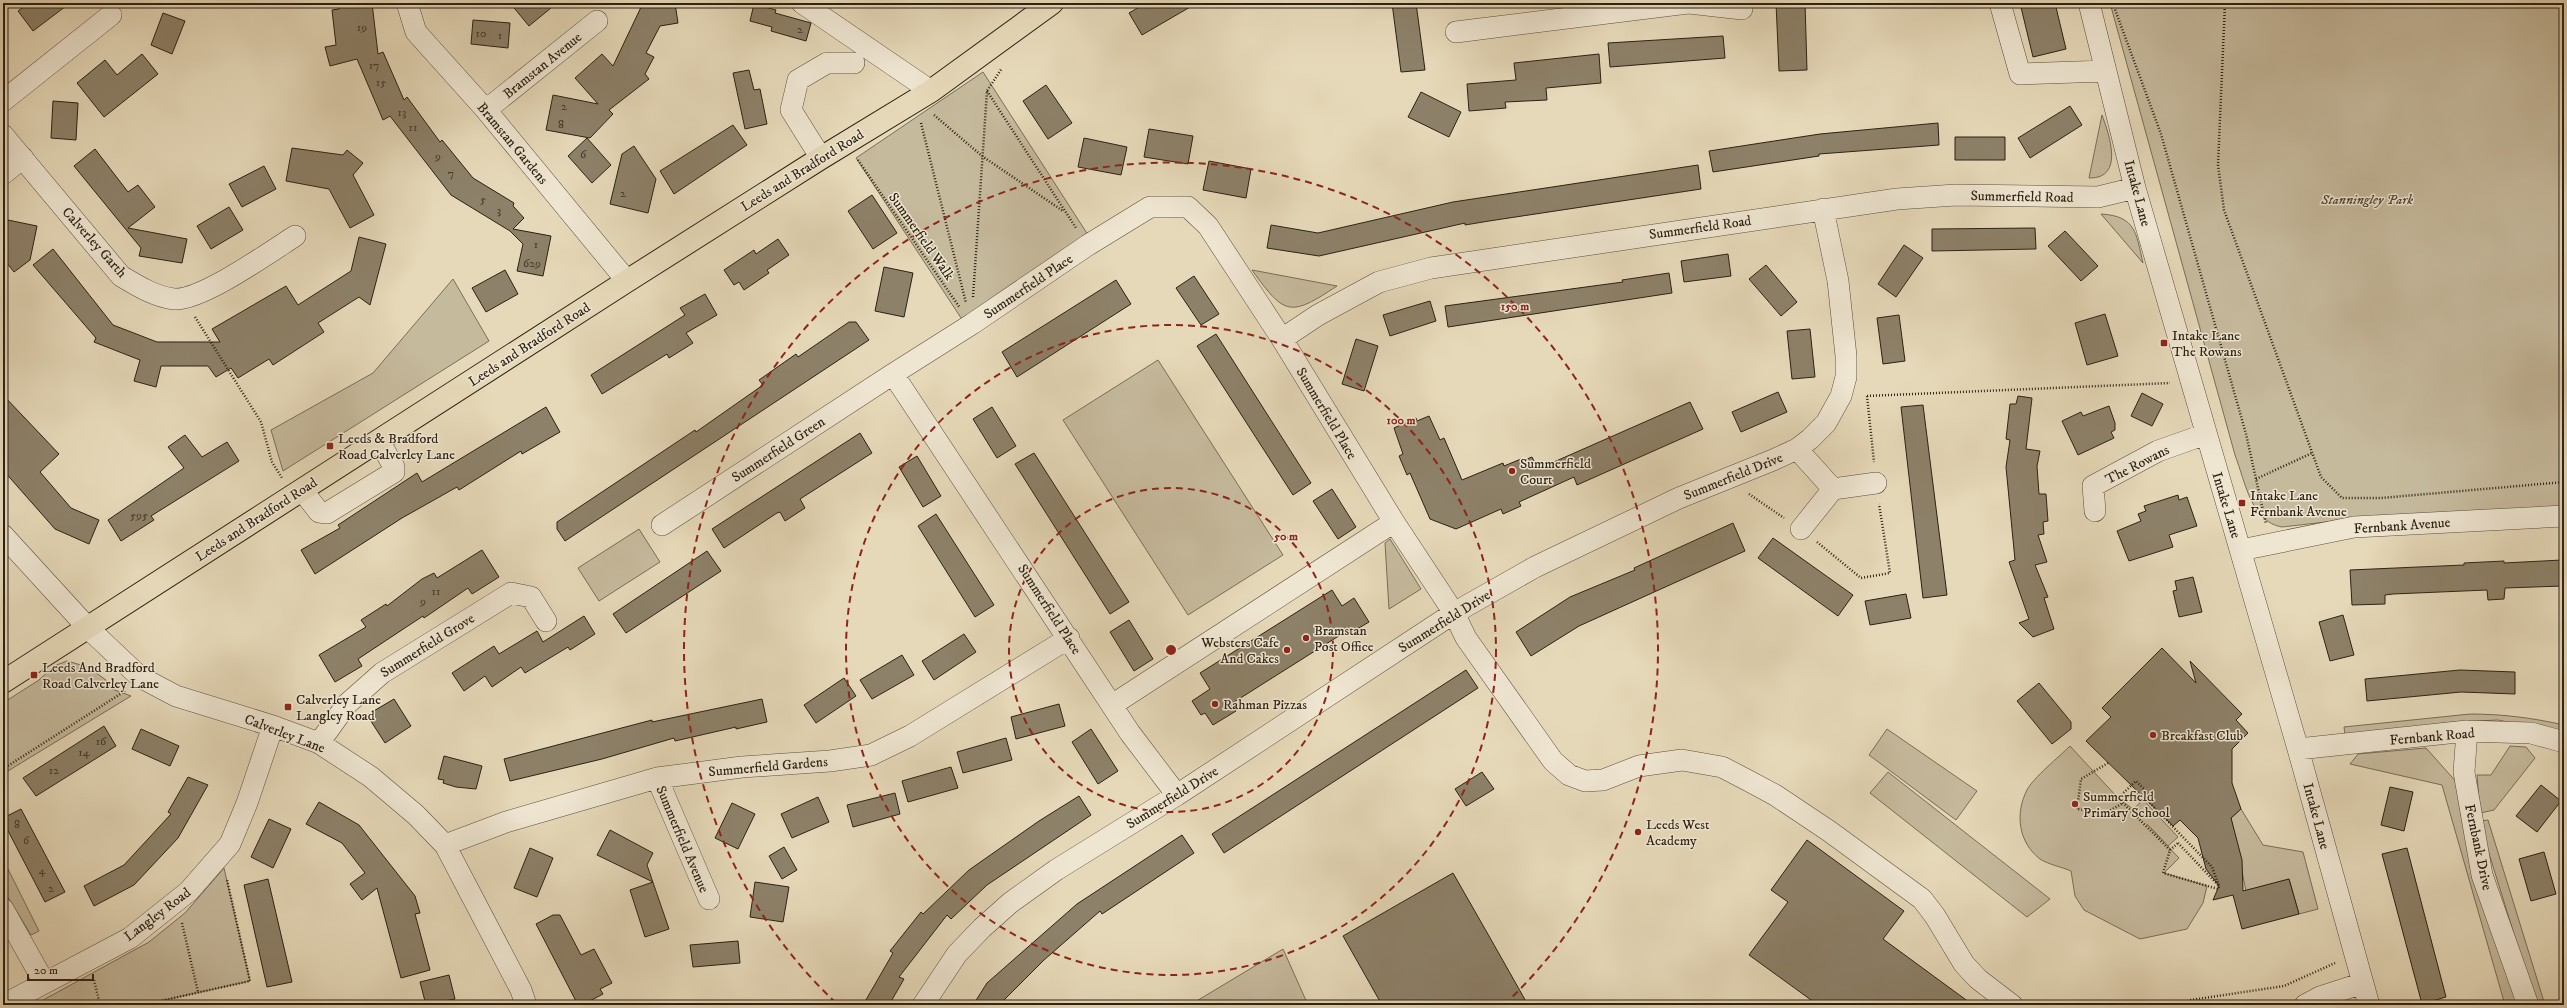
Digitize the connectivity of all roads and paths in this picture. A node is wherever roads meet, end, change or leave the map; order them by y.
1 (407, 3) edge
2 (802, 3) edge
3 (1052, 3) edge
4 (1688, 3) edge
5 (2000, 3) edge
6 (2089, 3) edge
7 (2113, 3) edge
8 (2225, 3) edge
9 (1742, 9) dead end
10 (111, 15) dead end
11 (597, 21) dead end
12 (1456, 32) dead end
13 (854, 63) dead end
14 (1003, 66) dead end
15 (2106, 71) junction
16 (987, 91) junction
17 (923, 95) junction
18 (3, 101) edge
19 (486, 110) junction
20 (3, 135) edge
21 (982, 156) junction
22 (23, 158) junction
23 (821, 158) junction
24 (856, 158) dead end
25 (3, 174) edge
26 (2136, 188) junction
27 (1823, 209) junction
28 (1062, 211) junction
29 (295, 236) dead end
30 (1088, 245) junction
31 (627, 281) junction
32 (183, 298) junction
33 (972, 324) junction
34 (1282, 339) junction
35 (893, 374) junction
36 (2192, 380) junction
37 (1841, 396) junction
38 (2206, 434) junction
39 (379, 441) junction
40 (1797, 449) junction
41 (2312, 453) junction
42 (2256, 479) junction
43 (2564, 482) edge
44 (1876, 483) dead end
45 (1833, 489) junction
46 (297, 493) junction
47 (2095, 511) dead end
48 (2564, 516) edge
49 (1394, 522) junction
50 (662, 525) dead end
51 (1801, 530) dead end
52 (3, 535) edge
53 (2271, 544) junction
54 (2241, 550) junction
55 (1454, 613) junction
56 (546, 622) dead end
57 (88, 628) junction
58 (1069, 638) junction
59 (140, 677) junction
60 (3, 682) edge
61 (1112, 705) junction
62 (273, 726) junction
63 (2467, 731) junction
64 (2564, 742) edge
65 (319, 743) junction
66 (2298, 748) junction
67 (2108, 763) dead end
68 (3, 769) edge
69 (657, 778) junction
70 (1177, 795) junction
71 (2123, 803) junction
72 (445, 845) junction
73 (2170, 850) junction
74 (221, 854) junction
75 (2219, 886) junction
76 (709, 899) dead end
77 (177, 901) junction
78 (3, 909) edge
79 (2355, 953) junction
80 (44, 982) junction
81 (2363, 983) junction
82 (198, 992) junction
83 (3, 1005) edge
84 (142, 1005) edge
85 (526, 1005) edge
86 (922, 1005) edge
87 (2012, 1005) edge
88 (2176, 1005) edge
89 (2305, 1005) edge
90 (2369, 1005) edge
91 (2528, 1005) edge

1 - 19 street, Bramstan Gardens
2 - 17 street
3 - 17 main road, Leeds and Bradford Road
4 - 9 street
4 - 12 street
5 - 15 street
6 - 15 street, Intake Lane
7 - 42 path
8 - 41 path
10 - 18 street
11 - 19 street, Bramstan Avenue
13 - 23 street
14 - 16 path
15 - 26 street, Intake Lane
16 - 21 path
16 - 28 path
17 - 21 path
17 - 23 main road, Leeds and Bradford Road
17 - 33 path
19 - 31 street, Bramstan Gardens
20 - 22 street, Calverley Garth
21 - 28 path
21 - 33 path
22 - 25 street
22 - 32 street, Calverley Garth
23 - 31 main road, Leeds and Bradford Road
24 - 33 path, Summerfield Walk
26 - 27 street, Summerfield Road
26 - 36 street, Intake Lane
27 - 34 street, Summerfield Road
27 - 37 street, Summerfield Drive
28 - 30 path
29 - 32 street, Calverley Garth
30 - 33 street, Summerfield Place
30 - 34 street, Summerfield Place
31 - 39 main road, Leeds and Bradford Road
32 - 46 path
33 - 35 street, Summerfield Place
34 - 49 street, Summerfield Place
35 - 50 street, Summerfield Green
35 - 58 street, Summerfield Place
36 - 37 path
36 - 38 street, Intake Lane
37 - 40 street, Summerfield Drive
38 - 47 street, The Rowans
38 - 54 street, Intake Lane
39 - 46 main road, Leeds and Bradford Road
39 - 46 street
40 - 45 street
40 - 55 street, Summerfield Drive
41 - 42 path
41 - 43 path
42 - 53 path
44 - 45 street
45 - 51 street
46 - 57 main road, Leeds and Bradford Road
48 - 53 street, Fernbank Avenue
49 - 55 street, Summerfield Place
49 - 61 street
52 - 57 street, Calverley Lane
53 - 54 street, Fernbank Avenue
54 - 66 street, Intake Lane
55 - 70 street, Summerfield Drive
55 - 87 street, Summerfield Place
56 - 65 street, Summerfield Grove
57 - 59 street, Calverley Lane
57 - 60 main road, Leeds and Bradford Road
58 - 61 street, Summerfield Place
58 - 69 street, Summerfield Gardens
59 - 62 street, Calverley Lane
59 - 68 path
61 - 70 street, Summerfield Place
62 - 65 street, Calverley Lane
62 - 74 street, Langley Road
63 - 64 street, Fernbank Road
63 - 66 street, Fernbank Road
63 - 91 street, Fernbank Drive
65 - 72 street, Calverley Lane
66 - 79 street, Intake Lane
67 - 71 path
69 - 72 street, Summerfield Gardens
69 - 76 street, Summerfield Avenue
70 - 86 street, Summerfield Drive
71 - 73 path
71 - 75 path
72 - 85 street, Calverley Lane
73 - 75 path
73 - 75 path
74 - 77 street, Langley Road
74 - 82 path
77 - 80 street, Langley Road
77 - 82 path
78 - 80 street
79 - 81 street, Intake Lane
79 - 88 path
80 - 83 street, Langley Road
81 - 89 street
81 - 90 street, Intake Lane
82 - 84 path

